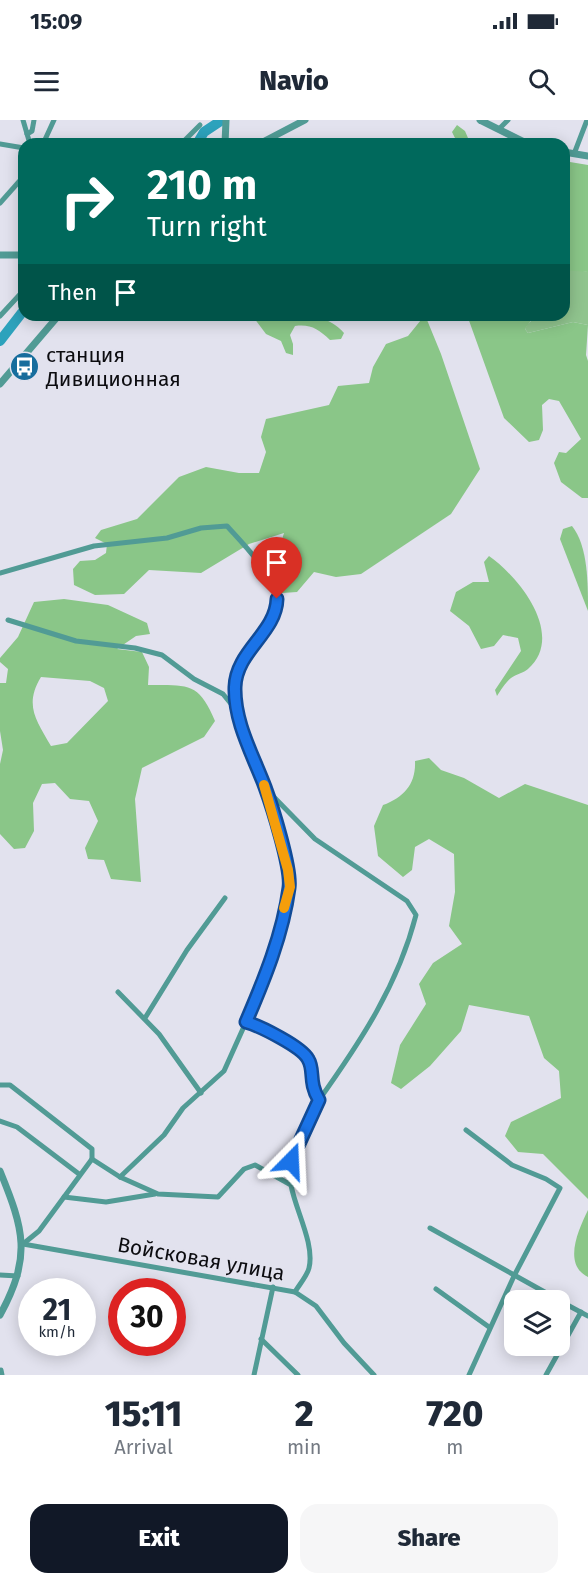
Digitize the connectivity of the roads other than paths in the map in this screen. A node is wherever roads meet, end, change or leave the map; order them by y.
1 (23, 120) edge
2 (34, 120) edge
3 (54, 120) edge
4 (226, 120) edge
5 (305, 120) edge
6 (480, 120) edge
7 (508, 120) edge
8 (587, 120) edge
9 (200, 125) dead end
10 (499, 129) junction
11 (27, 134) junction
12 (28, 138) edge
13 (46, 138) edge
14 (187, 138) edge
15 (225, 138) edge
16 (271, 138) edge
17 (516, 138) edge
18 (0, 144) edge
19 (18, 147) edge
20 (570, 153) edge
21 (574, 154) junction
22 (588, 156) edge
23 (18, 183) edge
24 (0, 203) edge
25 (0, 255) edge
26 (18, 255) edge
27 (18, 296) edge
28 (0, 316) edge
29 (54, 321) edge
30 (0, 384) edge
31 (0, 573) edge
32 (8, 620) dead end
33 (236, 710) junction
34 (266, 789) junction
35 (225, 898) dead end
36 (118, 992) dead end
37 (145, 1018) junction
38 (246, 1022) junction
39 (0, 1085) edge
40 (201, 1093) junction
41 (319, 1100) junction
42 (0, 1121) edge
43 (466, 1130) dead end
44 (92, 1160) junction
45 (0, 1171) edge
46 (79, 1174) junction
47 (120, 1176) junction
48 (291, 1185) junction
49 (9, 1194) junction
50 (156, 1194) junction
51 (0, 1196) edge
52 (64, 1197) junction
53 (430, 1228) dead end
54 (23, 1244) junction
55 (0, 1275) edge
56 (18, 1276) junction
57 (514, 1276) junction
58 (273, 1287) junction
59 (436, 1289) dead end
60 (539, 1290) edge
61 (295, 1292) junction
62 (570, 1306) edge
63 (581, 1312) junction
64 (0, 1315) edge
65 (588, 1316) edge
66 (489, 1327) junction
67 (261, 1339) junction
68 (1, 1370) edge
69 (2, 1375) edge
70 (254, 1375) edge
71 (298, 1375) edge
72 (374, 1375) edge
73 (469, 1375) edge
74 (546, 1375) edge

1 - 11 street
2 - 11 street
3 - 13 street
4 - 15 street
5 - 16 street
6 - 10 street
7 - 10 street
8 - 21 street
9 - 14 street
10 - 17 street
11 - 12 street
18 - 19 street
20 - 21 street
21 - 22 street
23 - 24 street
25 - 26 street
27 - 28 street
29 - 30 street
31 - 33 street
32 - 33 street
33 - 34 street
34 - 38 street
34 - 41 street
35 - 37 street
36 - 37 street
37 - 40 street
38 - 40 street
38 - 41 street
39 - 44 street
40 - 47 street
41 - 48 street
42 - 46 street
43 - 57 street
44 - 46 street
44 - 47 street
45 - 49 street
46 - 52 street
47 - 50 street
48 - 50 street
48 - 61 street
49 - 51 street
49 - 54 street
50 - 52 street
52 - 54 street
53 - 57 street
54 - 56 street
54 - 58 street, Войсковая улица
55 - 56 street
56 - 64 street
57 - 60 street
57 - 66 street
58 - 61 street, Войсковая улица
58 - 67 street
59 - 66 street
61 - 72 street, Войсковая улица
62 - 63 street
63 - 65 street
63 - 74 street
66 - 73 street
67 - 70 street
67 - 71 street
68 - 69 street

